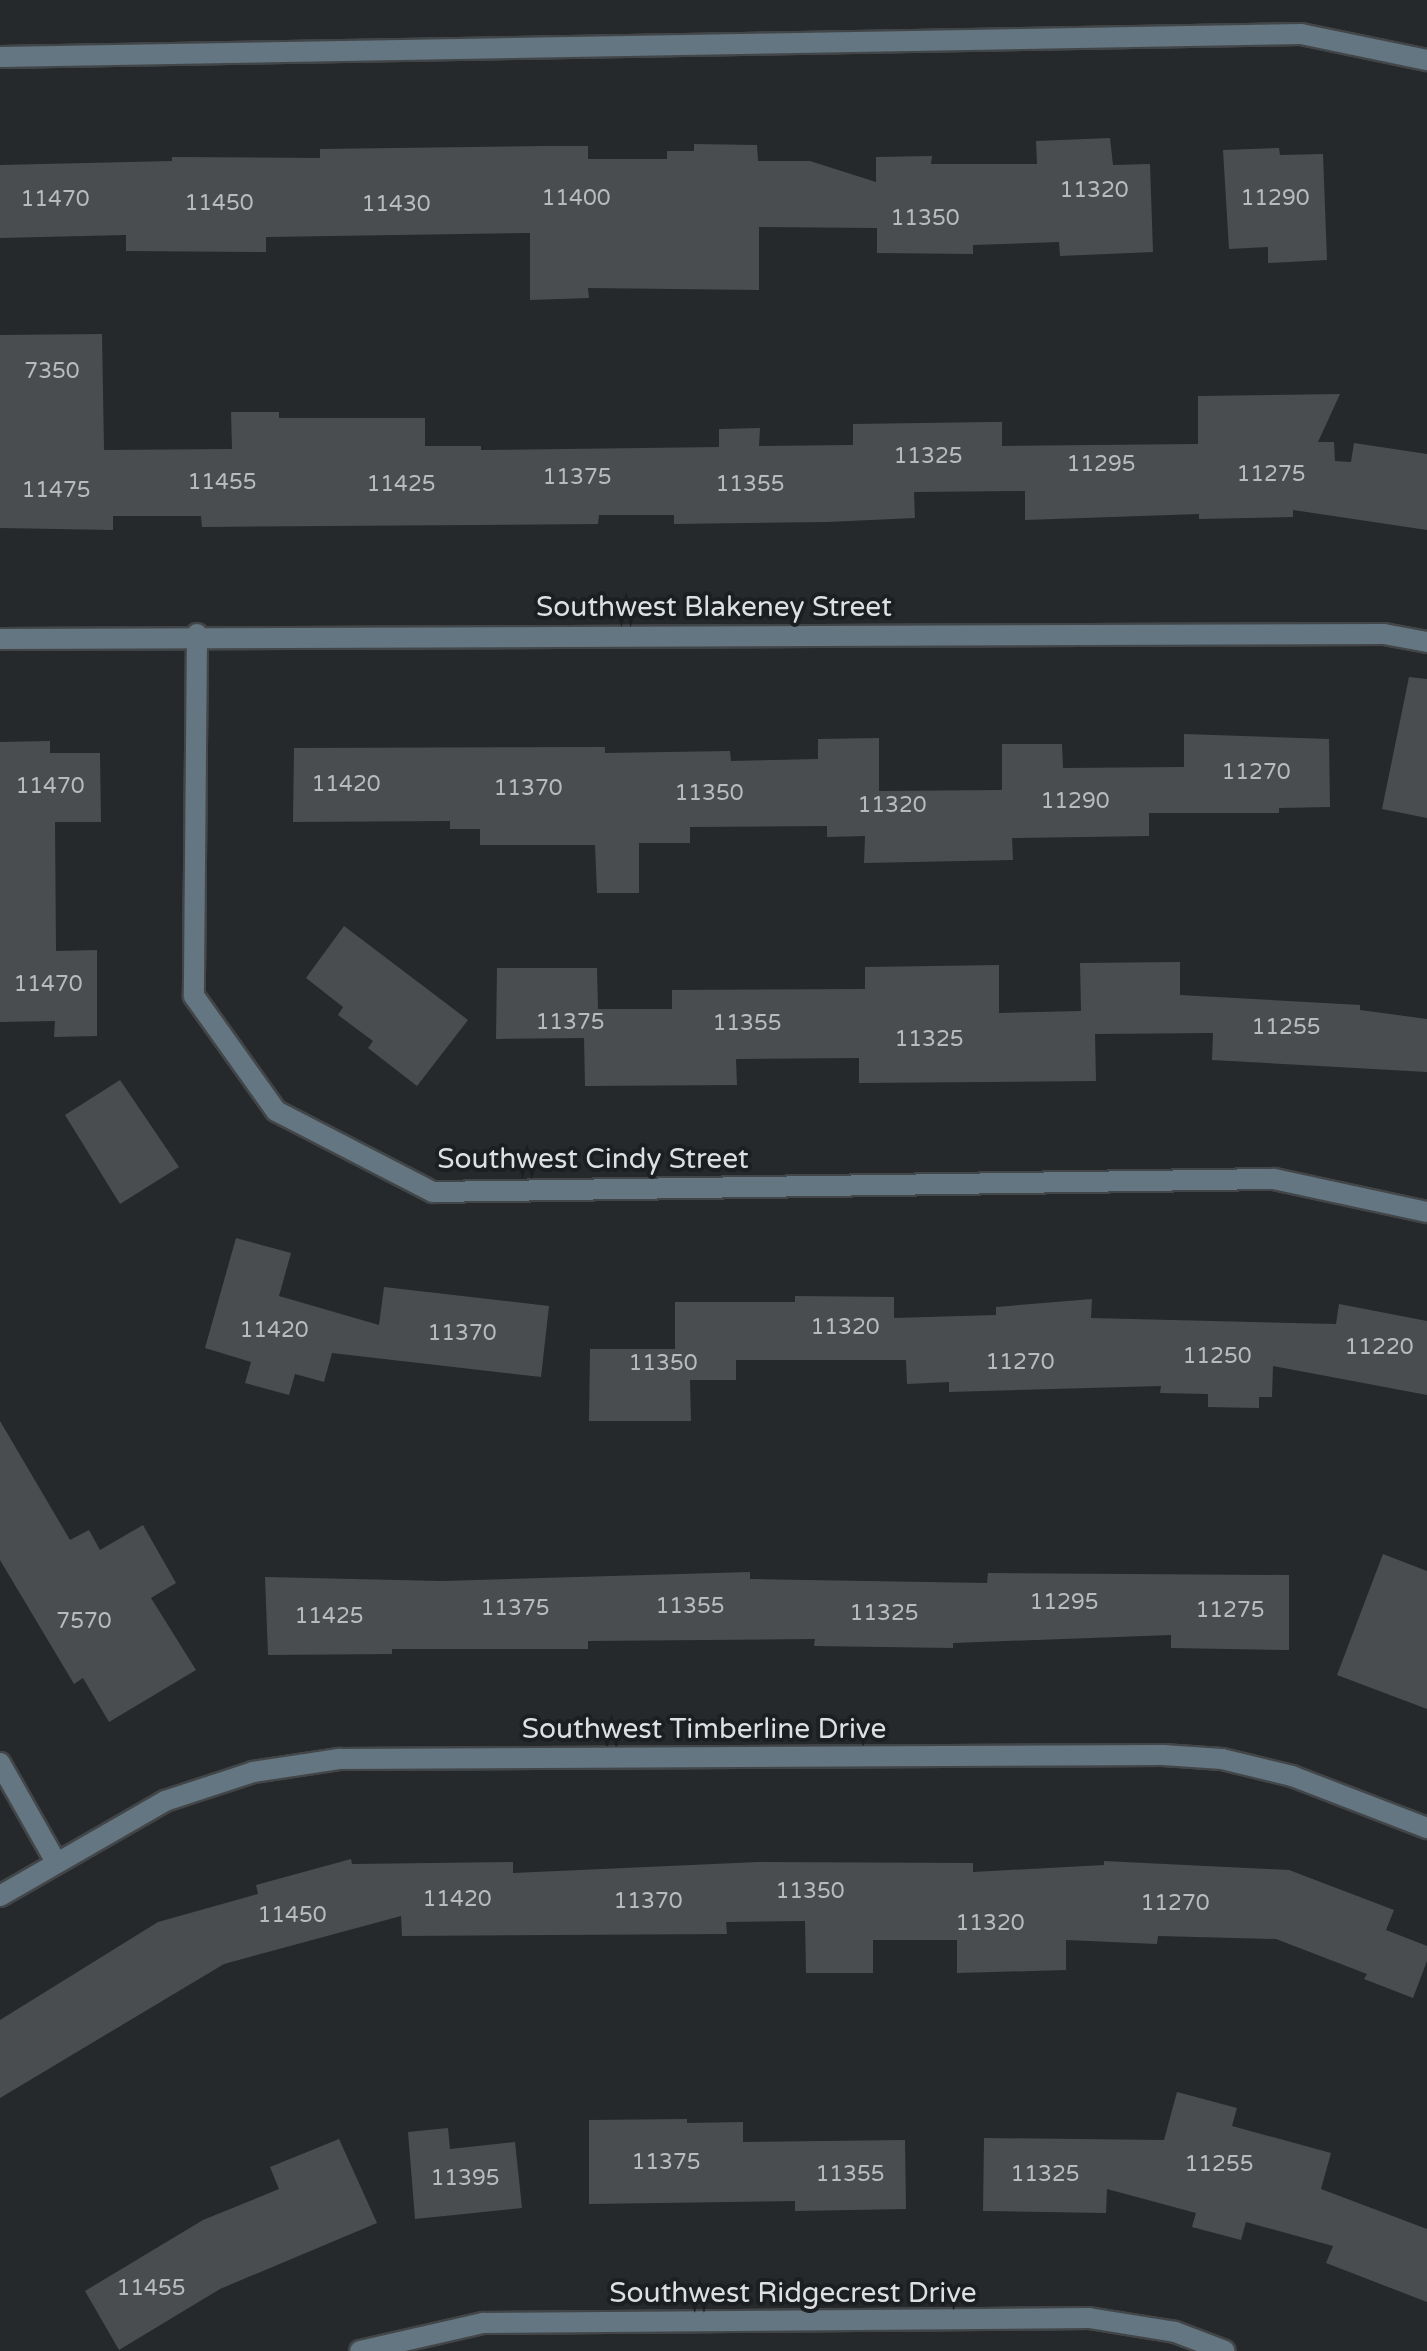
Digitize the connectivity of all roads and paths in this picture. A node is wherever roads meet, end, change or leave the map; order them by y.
1 (0, 57) edge
2 (1427, 60) edge
3 (197, 634) junction
4 (0, 638) edge
5 (1427, 642) edge
6 (1427, 1212) edge
7 (0, 1763) edge
8 (1427, 1828) edge
9 (56, 1862) junction
10 (0, 1896) edge
11 (360, 2351) edge
12 (1226, 2351) edge

1 - 2 street
3 - 4 street, Southwest Blakeney Street
3 - 5 street, Southwest Blakeney Street
3 - 6 street, Southwest Cindy Street
7 - 9 street
8 - 9 street, Southwest Timberline Drive
9 - 10 street, Southwest Timberline Drive
11 - 12 street, Southwest Ridgecrest Drive

